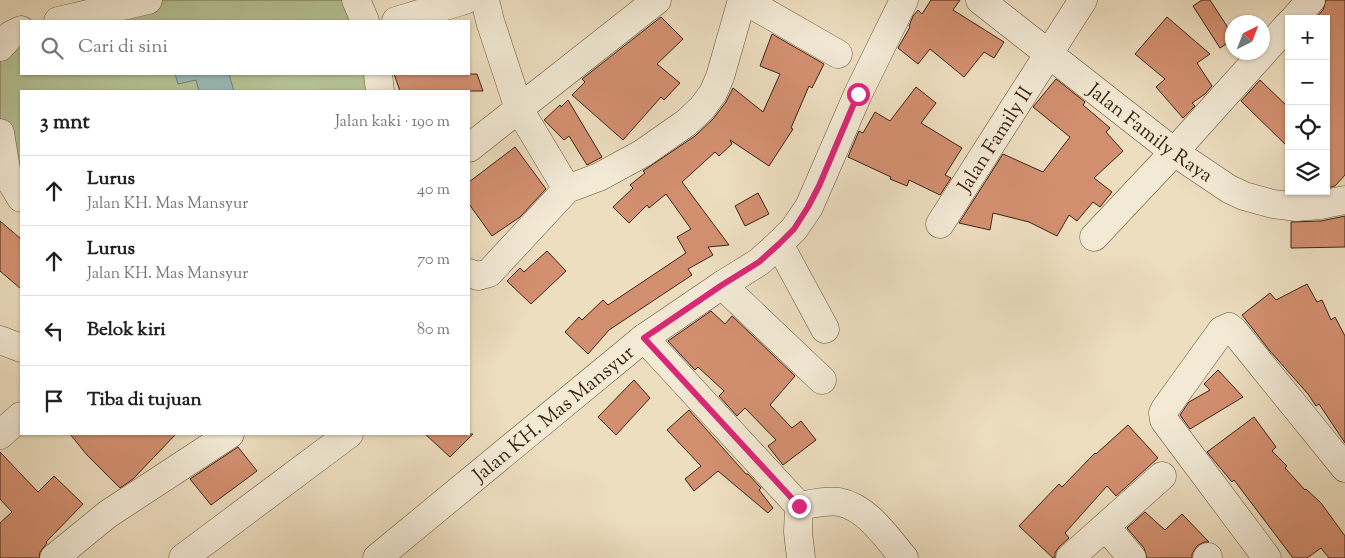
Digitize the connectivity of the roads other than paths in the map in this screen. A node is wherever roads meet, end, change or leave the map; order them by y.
1 (356, 0) edge
2 (465, 0) edge
3 (658, 0) edge
4 (743, 0) edge
5 (904, 0) edge
6 (980, 0) edge
7 (1084, 0) edge
8 (1310, 0) edge
9 (140, 1) edge
10 (1297, 15) edge
11 (481, 16) edge
12 (62, 20) edge
13 (364, 20) edge
14 (399, 20) edge
15 (1285, 28) edge
16 (20, 30) edge
17 (0, 47) edge
18 (1049, 53) junction
19 (838, 54) dead end
20 (378, 75) edge
21 (380, 90) edge
22 (520, 110) junction
23 (0, 133) edge
24 (470, 147) edge
25 (1174, 152) junction
26 (4, 175) edge
27 (567, 189) junction
28 (20, 197) edge
29 (1345, 200) edge
30 (940, 224) dead end
31 (1094, 237) dead end
32 (779, 244) junction
33 (470, 273) edge
34 (722, 285) junction
35 (825, 329) dead end
36 (644, 338) junction
37 (0, 340) edge
38 (20, 348) edge
39 (822, 380) dead end
40 (20, 417) edge
41 (0, 435) edge
42 (228, 435) edge
43 (348, 435) edge
44 (1345, 468) edge
45 (1162, 476) dead end
46 (799, 506) junction
47 (1106, 527) junction
48 (54, 558) edge
49 (183, 558) edge
50 (377, 558) edge
51 (801, 558) edge
52 (904, 558) edge
53 (1070, 558) edge
54 (1132, 558) edge
55 (1268, 558) edge

1 - 13 street
2 - 14 street
3 - 22 street
4 - 19 street
4 - 27 street
5 - 32 street, Jalan KH. Mas Mansyur
6 - 18 street, Jalan Family Raya
7 - 18 street, Jalan Family II
8 - 10 street
9 - 12 street
11 - 22 street
15 - 25 street
16 - 17 street
18 - 25 street, Jalan Family Raya
18 - 30 street, Jalan Family II
20 - 21 street
22 - 24 street
22 - 27 street
23 - 26 street
25 - 29 street, Jalan Family Raya
25 - 31 street
26 - 28 street
27 - 33 street
32 - 34 street, Jalan KH. Mas Mansyur
32 - 35 street
34 - 36 street, Jalan KH. Mas Mansyur
34 - 39 street
36 - 46 street
36 - 50 street, Jalan KH. Mas Mansyur
37 - 38 street
40 - 41 street
42 - 48 street
43 - 49 street
44 - 55 street
45 - 47 street
46 - 51 street
46 - 52 street
47 - 53 street
47 - 54 street

